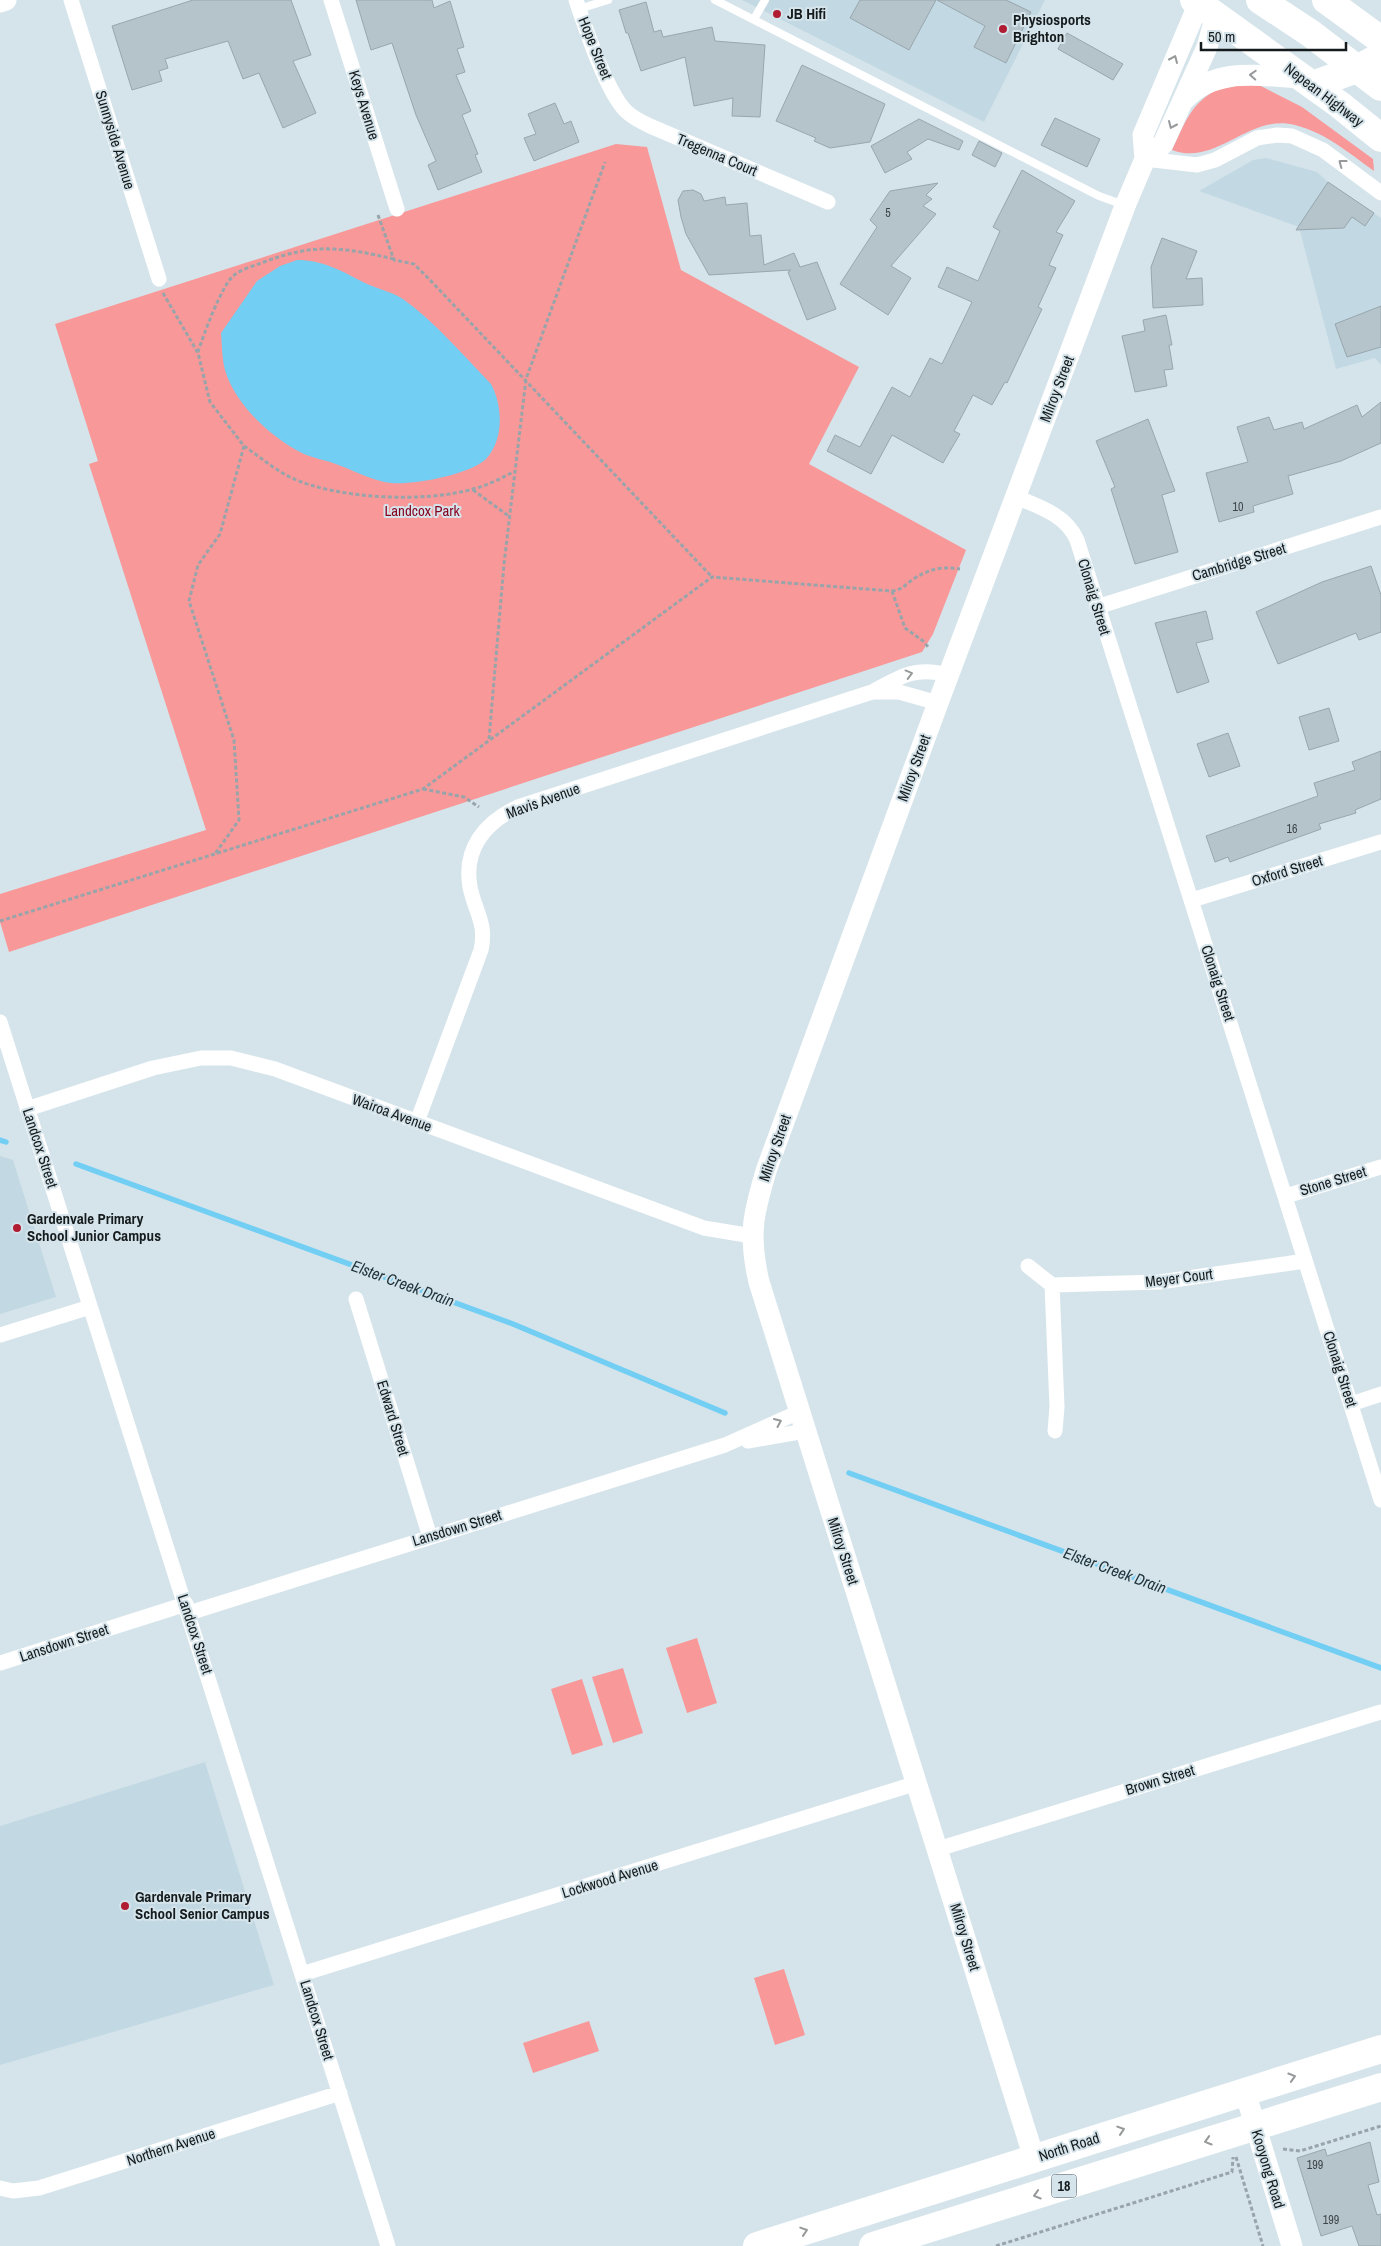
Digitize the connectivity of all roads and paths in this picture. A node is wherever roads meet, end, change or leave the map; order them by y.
1 (6, 0) edge
2 (72, 0) edge
3 (331, 0) edge
4 (608, 0) edge
5 (714, 0) edge
6 (765, 0) edge
7 (1260, 0) edge
8 (1326, 0) edge
9 (0, 2) edge
10 (1205, 4) edge
11 (578, 5) edge
12 (754, 19) junction
13 (1381, 40) edge
14 (1370, 62) edge
15 (1307, 81) junction
16 (1381, 87) edge
17 (615, 94) joint
18 (1182, 102) junction
19 (1381, 138) edge
20 (1146, 159) junction
21 (605, 162) dead end
22 (1381, 193) edge
23 (828, 202) dead end
24 (1125, 206) junction
25 (397, 209) dead end
26 (378, 215) dead end
27 (394, 260) junction
28 (161, 285) joint
29 (198, 352) junction
30 (526, 379) junction
31 (244, 446) junction
32 (516, 471) junction
33 (472, 490) junction
34 (1016, 497) junction
35 (510, 517) junction
36 (1381, 518) edge
37 (960, 569) dead end
38 (712, 577) junction
39 (892, 591) junction
40 (1096, 607) junction
41 (929, 648) dead end
42 (949, 675) junction
43 (872, 692) junction
44 (938, 703) junction
45 (488, 740) junction
46 (423, 788) junction
47 (479, 807) dead end
48 (1381, 842) edge
49 (215, 855) junction
50 (1192, 900) junction
51 (0, 921) edge
52 (0, 1022) edge
53 (27, 1109) junction
54 (417, 1122) junction
55 (1381, 1167) edge
56 (1286, 1196) junction
57 (752, 1236) junction
58 (1305, 1261) junction
59 (1028, 1266) dead end
60 (1052, 1285) junction
61 (356, 1299) dead end
62 (90, 1307) junction
63 (0, 1336) edge
64 (1381, 1394) edge
65 (1350, 1404) junction
66 (802, 1422) junction
67 (1056, 1431) dead end
68 (1381, 1500) edge
69 (430, 1537) junction
70 (188, 1608) junction
71 (0, 1663) edge
72 (1381, 1712) edge
73 (917, 1783) junction
74 (938, 1849) junction
75 (302, 1974) junction
76 (1381, 2049) edge
77 (1381, 2087) edge
78 (1245, 2092) junction
79 (340, 2093) junction
80 (1381, 2126) edge
81 (1258, 2138) junction
82 (1034, 2158) junction
83 (0, 2188) edge
84 (388, 2246) edge
85 (757, 2246) edge
86 (873, 2246) edge
87 (996, 2246) edge
88 (1263, 2246) edge
89 (1292, 2246) edge

1 - 9 street
2 - 28 street, Sunnyside Avenue
3 - 25 street, Keys Avenue
4 - 11 lane
5 - 12 lane
6 - 12 lane
7 - 14 highway
8 - 13 highway
10 - 15 highway, Nepean Highway
10 - 18 street, Milroy Street
20 -> 10 street
11 - 17 street, Hope Street
12 - 24 lane
14 - 15 highway
14 - 16 highway
15 -> 18 street
15 - 19 highway, Nepean Highway
17 - 23 street, Tregenna Court
18 -> 20 street, Milroy Street
22 -> 20 street
20 - 24 street, Milroy Street
21 - 30 path
24 - 34 street, Milroy Street
26 - 27 path
27 - 29 path
27 - 30 path
28 - 29 path
29 - 31 path
30 - 32 path
30 - 38 path
31 - 33 path
31 - 49 path
32 - 33 path
32 - 35 path
33 - 35 path
34 - 40 street, Clonaig Street
34 - 42 street, Milroy Street
35 - 45 path
36 - 40 street, Cambridge Street
37 - 39 path
38 - 39 path
38 - 45 path
39 - 41 path
40 - 50 street, Clonaig Street
43 -> 42 street, Mavis Avenue
42 - 44 street, Milroy Street
43 - 44 street, Mavis Avenue
43 - 54 street, Mavis Avenue
44 - 57 street, Milroy Street
45 - 46 path
46 - 47 path
46 - 49 path
48 - 50 street, Oxford Street
49 - 51 path
50 - 56 street, Clonaig Street
52 - 53 street, Landcox Street
53 - 54 street, Wairoa Avenue
53 - 62 street, Landcox Street
54 - 57 street, Wairoa Avenue
55 - 56 street, Stone Street
56 - 58 street, Clonaig Street
57 - 66 street, Milroy Street
58 - 60 street, Meyer Court
58 - 65 street, Clonaig Street
59 - 60 street
60 - 67 street
61 - 69 street, Edward Street
62 - 63 street
62 - 70 street, Landcox Street
64 - 65 street
65 - 68 street, Clonaig Street
66 - 69 street, Lansdown Street
66 - 73 street, Milroy Street
69 - 70 street, Lansdown Street
70 - 71 street, Lansdown Street
70 - 75 street, Landcox Street
72 - 74 street, Brown Street
73 - 74 street, Milroy Street
73 - 75 street, Lockwood Avenue
74 - 82 street, Milroy Street
75 - 79 street, Landcox Street
78 -> 76 highway, North Road / 18
77 - 81 highway, 18
78 - 81 street, Kooyong Road
82 -> 78 highway, North Road / 18
79 - 83 street, Northern Avenue
79 - 84 street, Landcox Street
80 - 81 path
81 -> 86 highway, 18
81 - 89 street, Kooyong Road
85 -> 82 highway, North Road / 18
87 - 88 path

